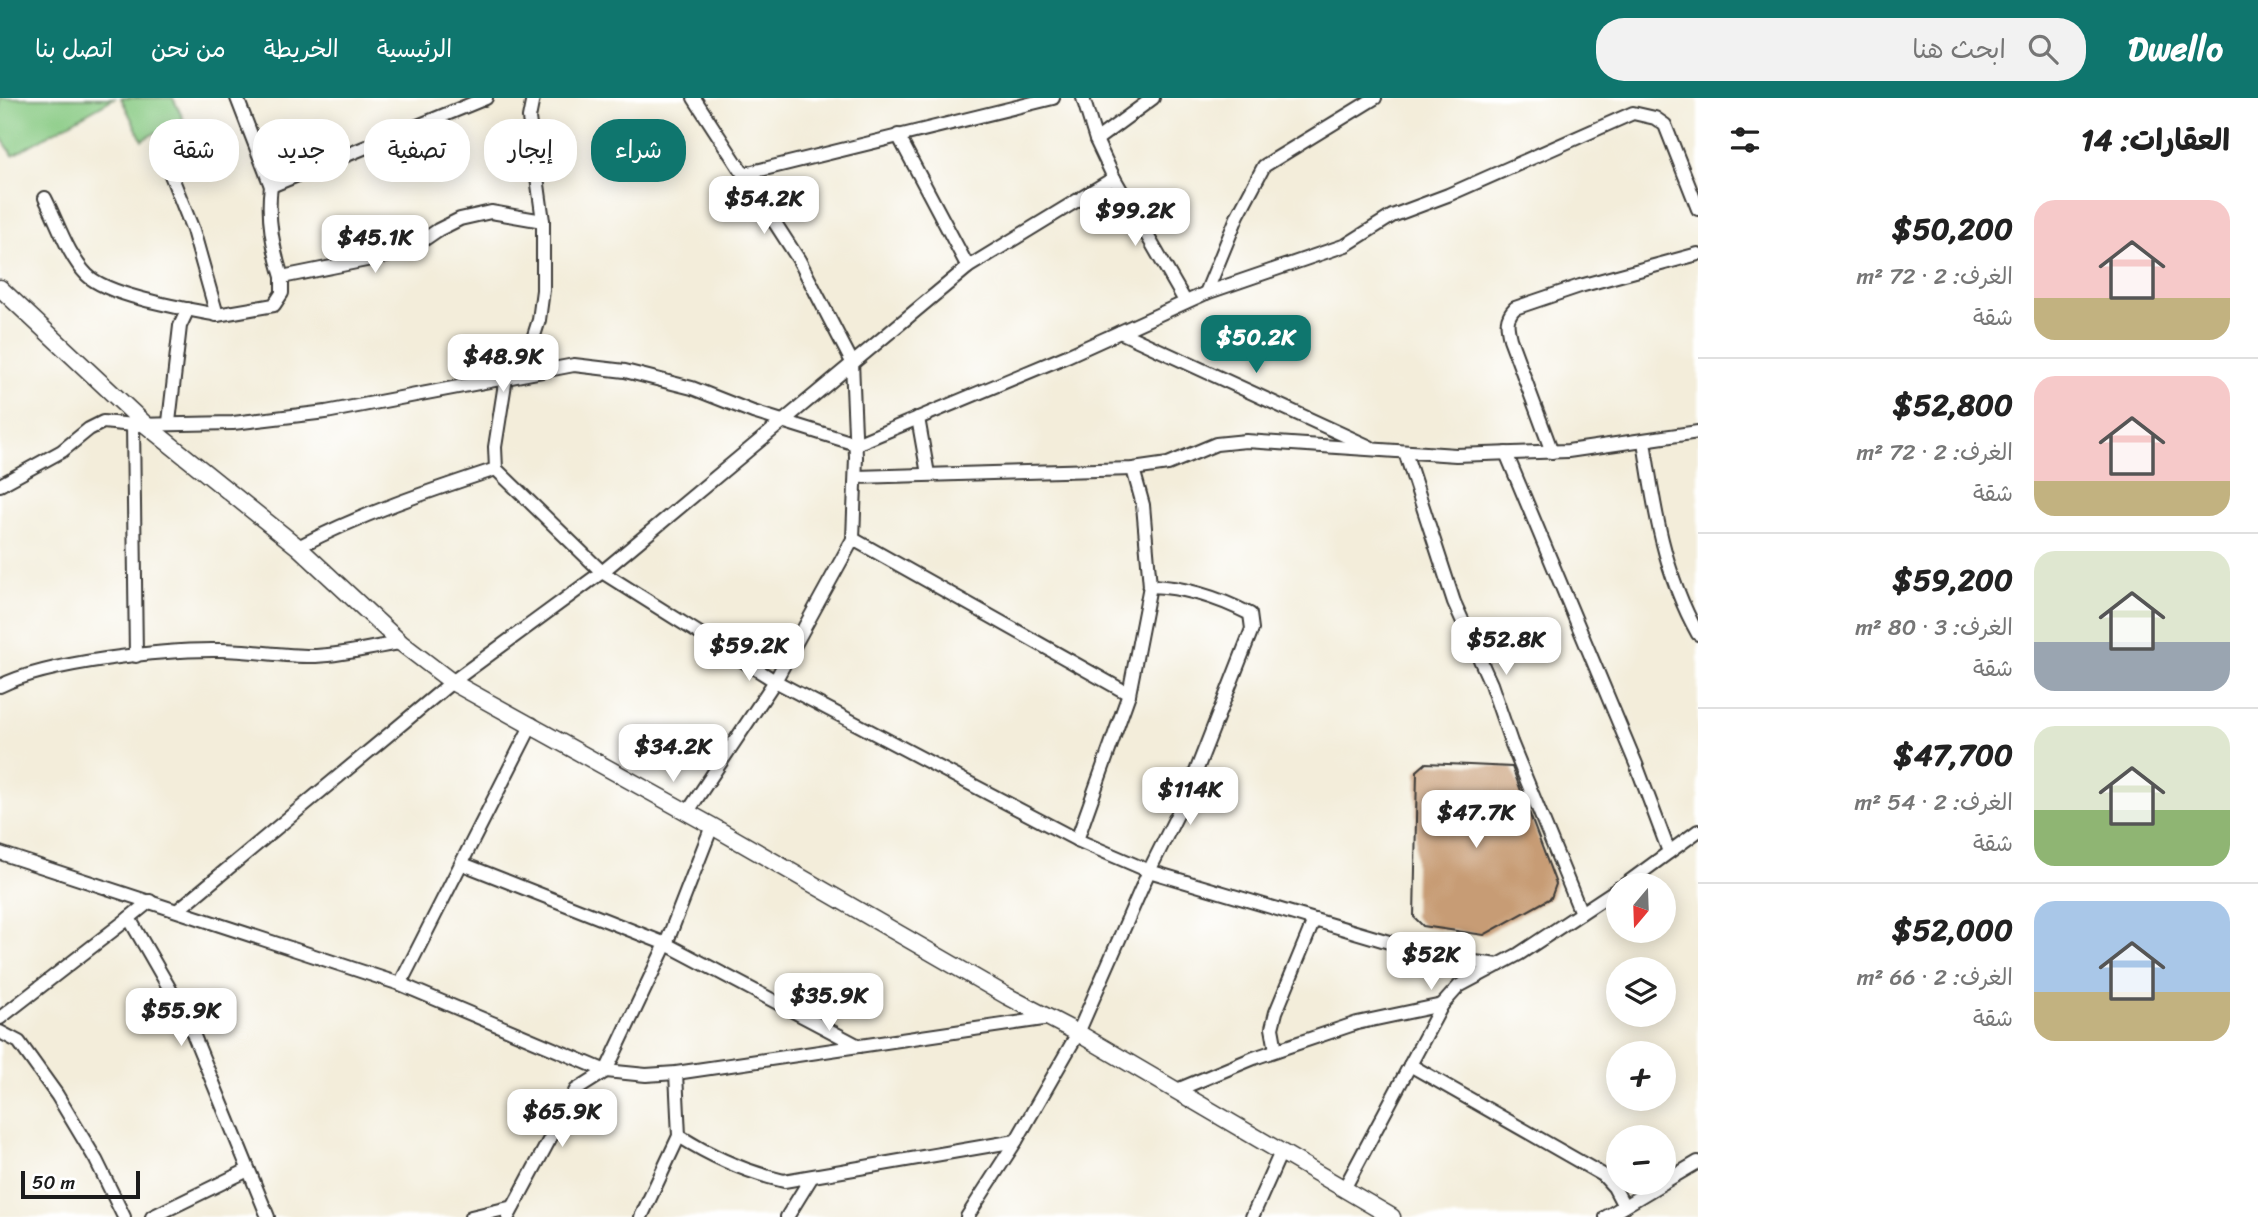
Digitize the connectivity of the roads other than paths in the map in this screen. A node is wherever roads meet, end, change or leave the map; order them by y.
1 (237, 98) edge
2 (485, 98) edge
3 (533, 98) edge
4 (694, 98) edge
5 (1054, 98) edge
6 (1083, 98) edge
7 (1153, 98) edge
8 (1375, 98) edge
9 (898, 135) junction
10 (1096, 140) junction
11 (744, 174) junction
12 (1114, 178) junction
13 (174, 182) edge
14 (271, 186) junction
15 (44, 198) dead end
16 (1698, 209) edge
17 (543, 221) junction
18 (1698, 254) edge
19 (968, 267) junction
20 (282, 277) junction
21 (0, 288) edge
22 (1206, 293) junction
23 (1185, 301) junction
24 (188, 309) junction
25 (217, 315) junction
26 (1120, 331) junction
27 (852, 362) junction
28 (522, 373) junction
29 (506, 376) junction
30 (918, 418) junction
31 (785, 420) junction
32 (169, 422) junction
33 (139, 425) junction
34 (1698, 432) edge
35 (1644, 441) junction
36 (856, 444) junction
37 (1376, 450) junction
38 (1405, 452) junction
39 (1552, 452) junction
40 (1506, 453) junction
41 (496, 469) junction
42 (1133, 469) junction
43 (928, 474) junction
44 (856, 477) junction
45 (0, 485) edge
46 (853, 539) junction
47 (298, 547) junction
48 (602, 572) junction
49 (1150, 586) junction
50 (1698, 634) edge
51 (401, 643) junction
52 (136, 656) junction
53 (775, 681) junction
54 (452, 682) junction
55 (0, 686) edge
56 (1129, 694) junction
57 (532, 724) junction
58 (687, 813) junction
59 (712, 826) junction
60 (1698, 831) edge
61 (1077, 840) junction
62 (1669, 852) junction
63 (0, 853) edge
64 (463, 864) junction
65 (1149, 871) junction
66 (1640, 873) edge
67 (1606, 897) edge
68 (149, 901) junction
69 (178, 910) junction
70 (1581, 913) junction
71 (129, 918) junction
72 (1314, 920) junction
73 (666, 944) junction
74 (1499, 965) junction
75 (401, 984) junction
76 (1442, 1005) junction
77 (0, 1018) edge
78 (1051, 1018) junction
79 (0, 1032) edge
80 (1078, 1033) junction
81 (859, 1046) junction
82 (1276, 1050) junction
83 (1410, 1065) junction
84 (606, 1071) junction
85 (676, 1073) junction
86 (1177, 1090) junction
87 (679, 1136) junction
88 (1016, 1141) junction
89 (1281, 1152) junction
90 (1698, 1162) edge
91 (248, 1170) junction
92 (1676, 1176) edge
93 (811, 1178) junction
94 (1344, 1189) junction
95 (1643, 1195) edge
96 (1624, 1206) junction
97 (510, 1212) edge
98 (124, 1217) edge
99 (152, 1217) edge
100 (268, 1217) edge
101 (471, 1217) edge
102 (641, 1217) edge
103 (787, 1217) edge
104 (967, 1217) edge
105 (1252, 1217) edge
106 (1392, 1217) edge
107 (1606, 1217) edge

1 - 14 street
2 - 14 street
3 - 17 street
4 - 11 street
5 - 9 street
6 - 10 street
7 - 10 street
8 - 22 street
9 - 11 street
9 - 19 street
10 - 12 street
11 - 27 street
12 - 19 street
12 - 23 street
13 - 25 street
14 - 20 street
15 - 24 street
16 - 22 street
17 - 20 street
17 - 28 street
18 - 39 street
19 - 27 street
20 - 25 street
21 - 33 street
22 - 23 street
23 - 26 street
24 - 25 street
24 - 32 street
26 - 30 street
26 - 37 street
27 - 31 street
27 - 36 street
28 - 29 street
28 - 31 street
29 - 32 street
29 - 41 street
30 - 36 street
30 - 43 street
31 - 36 street
31 - 48 street
32 - 33 street
33 - 45 street
33 - 47 street
33 - 52 street
34 - 35 street
35 - 39 street
35 - 50 street
36 - 44 street
37 - 38 street
37 - 42 street
38 - 40 street
38 - 70 street
39 - 40 street
40 - 62 street
41 - 47 street
41 - 48 street
42 - 43 street
42 - 49 street
43 - 44 street
44 - 46 street
46 - 53 street
46 - 56 street
47 - 51 street
48 - 53 street
48 - 54 street
49 - 56 street
49 - 65 street
51 - 52 street
51 - 54 street
52 - 55 street
53 - 58 street
53 - 61 street
54 - 57 street
54 - 69 street
56 - 61 street
57 - 58 street
57 - 64 street
58 - 59 street
59 - 73 street
59 - 78 street
60 - 62 street
61 - 65 street
62 - 66 street
63 - 68 street
64 - 73 street
64 - 75 street
65 - 72 street
65 - 80 street
67 - 70 street
68 - 69 street
68 - 71 street
69 - 75 street
70 - 74 street
71 - 77 street
71 - 91 street
72 - 74 street
72 - 82 street
73 - 81 street
73 - 84 street
74 - 76 street
75 - 84 street
76 - 82 street
76 - 83 street
78 - 80 street
78 - 81 street
79 - 98 street
80 - 86 street
80 - 88 street
81 - 85 street
82 - 86 street
83 - 94 street
83 - 96 street
84 - 85 street
84 - 97 street
85 - 87 street
86 - 89 street
87 - 93 street
87 - 102 street
88 - 93 street
88 - 104 street
89 - 94 street
89 - 105 street
90 - 92 street
91 - 99 street
91 - 100 street
93 - 103 street
94 - 106 street
95 - 96 street
96 - 107 street
97 - 101 street

